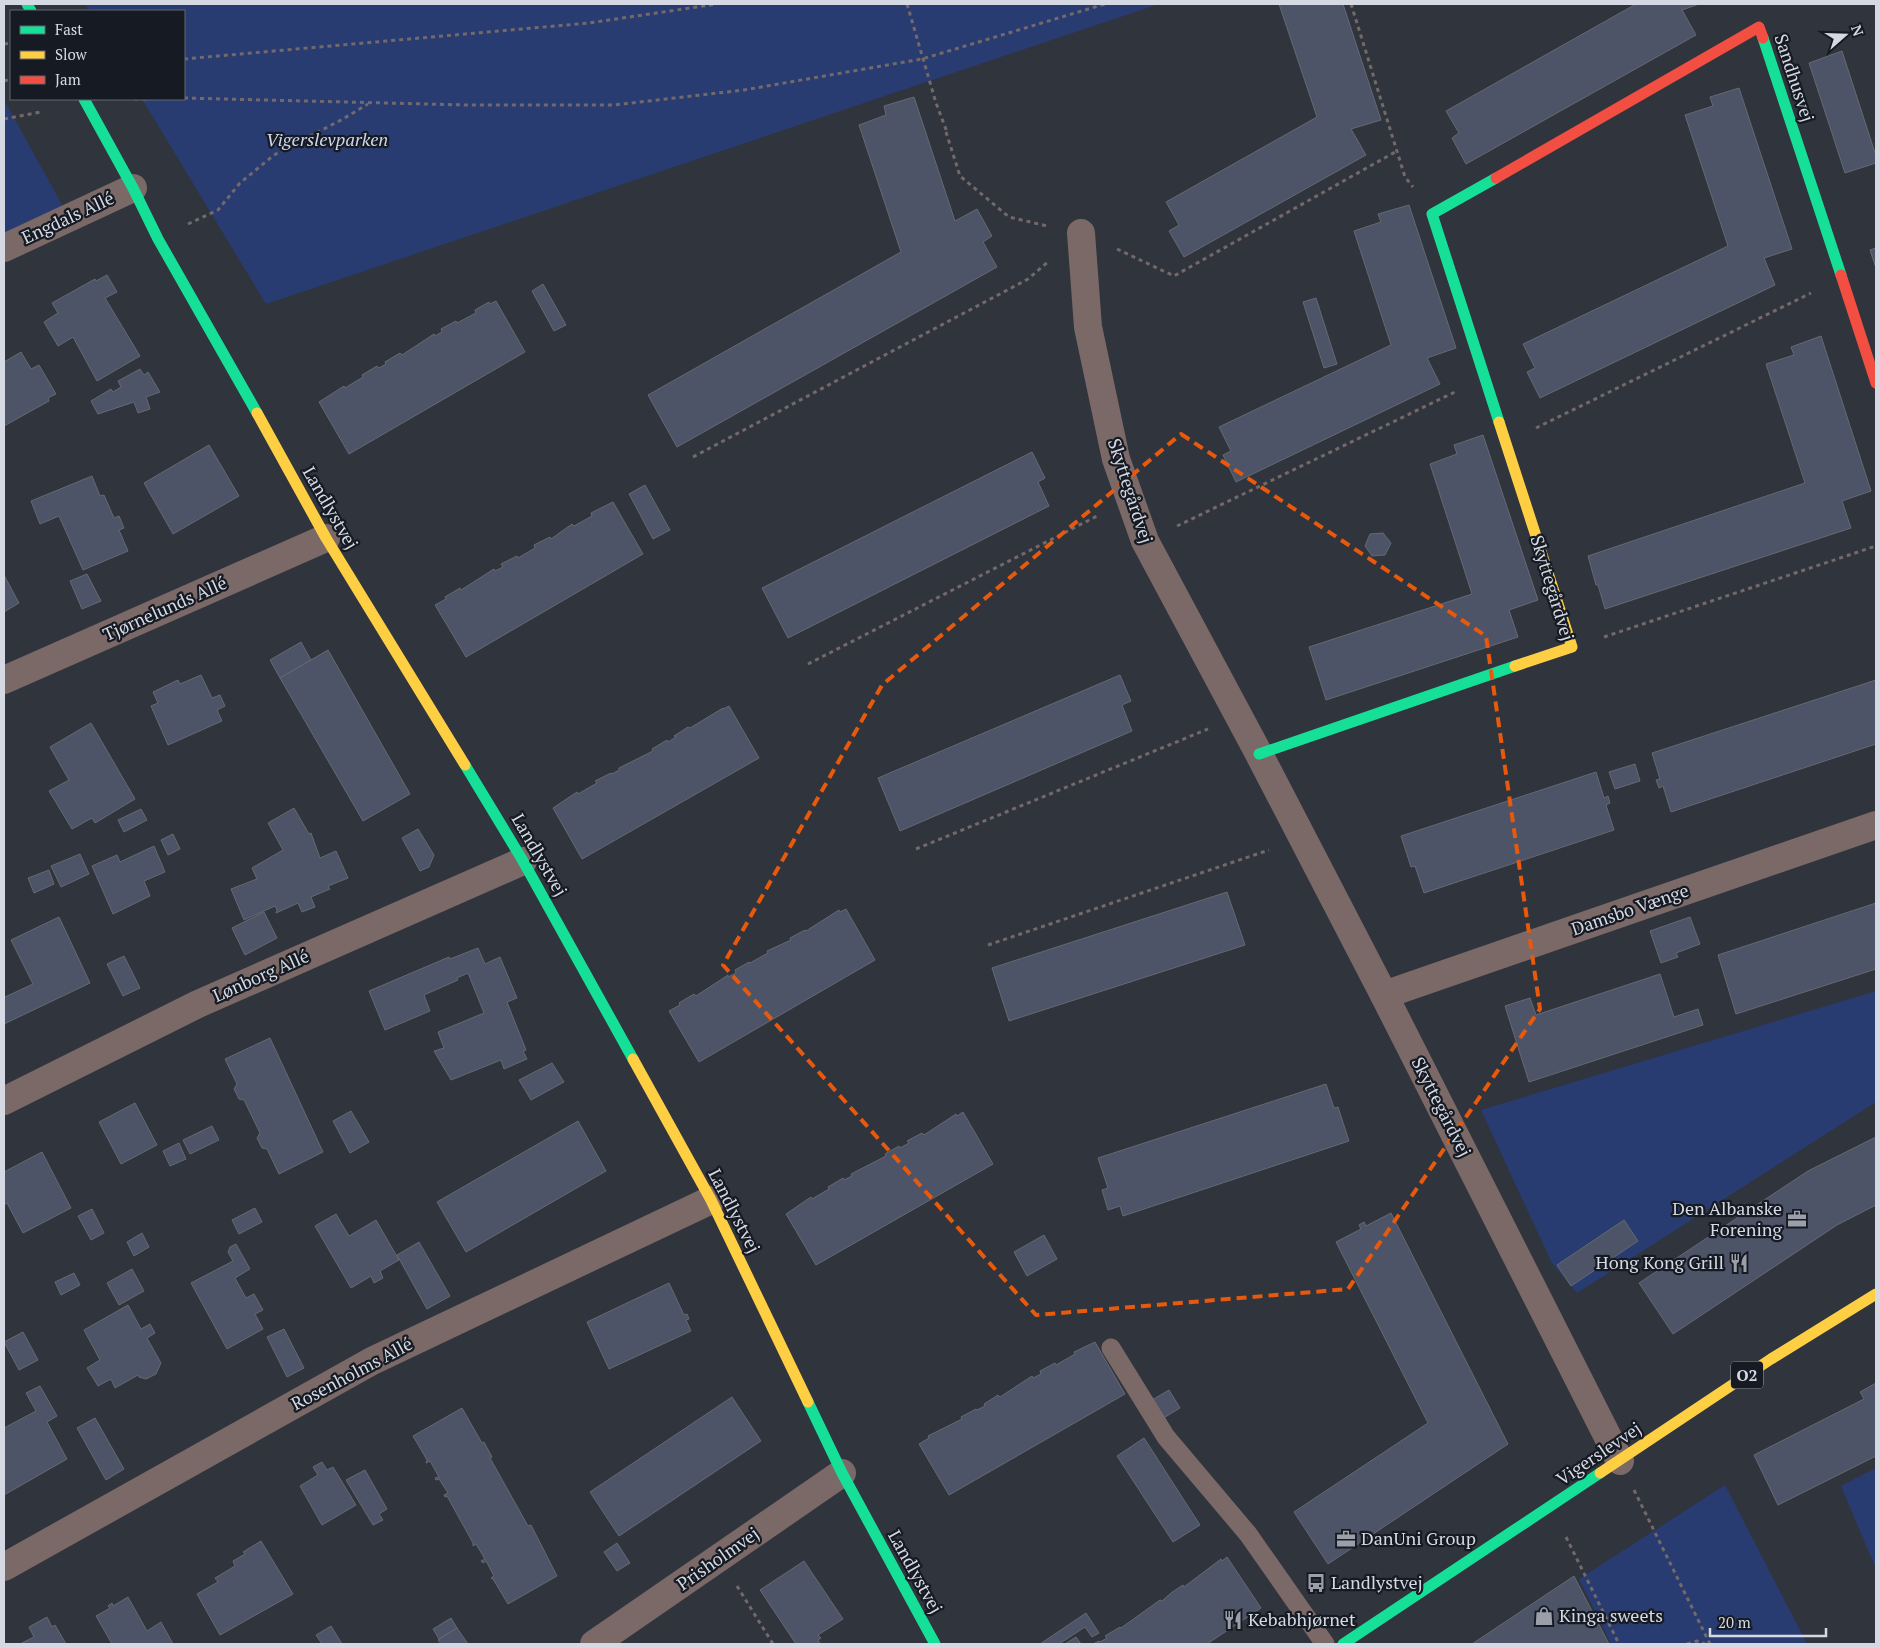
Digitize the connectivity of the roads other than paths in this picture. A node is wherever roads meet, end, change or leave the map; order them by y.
1 (85, 100) edge
2 (133, 188) junction
3 (1432, 214) joint
4 (1082, 233) road end
5 (4, 248) edge
6 (1876, 383) edge
7 (326, 538) junction
8 (4, 680) edge
9 (1259, 754) junction
10 (1876, 826) edge
11 (523, 861) junction
12 (1384, 995) junction
13 (4, 1102) edge
14 (711, 1200) junction
15 (1876, 1294) edge
16 (1111, 1348) dead end
17 (1620, 1461) junction
18 (842, 1474) junction
19 (4, 1567) edge
20 (594, 1644) edge
21 (935, 1644) edge
22 (1325, 1644) edge
23 (1343, 1644) edge

1 - 2 street, Landlystvej
2 - 5 street, Engdals Allé
2 - 7 street, Landlystvej
3 - 6 street, Sandhusvej
3 - 9 street, Skyttegårdvej
4 - 9 street, Skyttegårdvej
7 - 8 street, Tjørnelunds Allé
7 - 11 street, Landlystvej
9 - 12 street, Skyttegårdvej
10 - 12 street, Damsbo Vænge
11 - 13 street, Lønborg Allé
11 - 14 street, Landlystvej
12 - 17 street, Skyttegårdvej
14 - 18 street, Landlystvej
14 - 19 street, Rosenholms Allé
15 - 17 street, Vigerslevvej / O2
16 - 22 lane
17 - 23 street, Vigerslevvej / O2
18 - 20 street, Prisholmvej
18 - 21 street, Landlystvej

